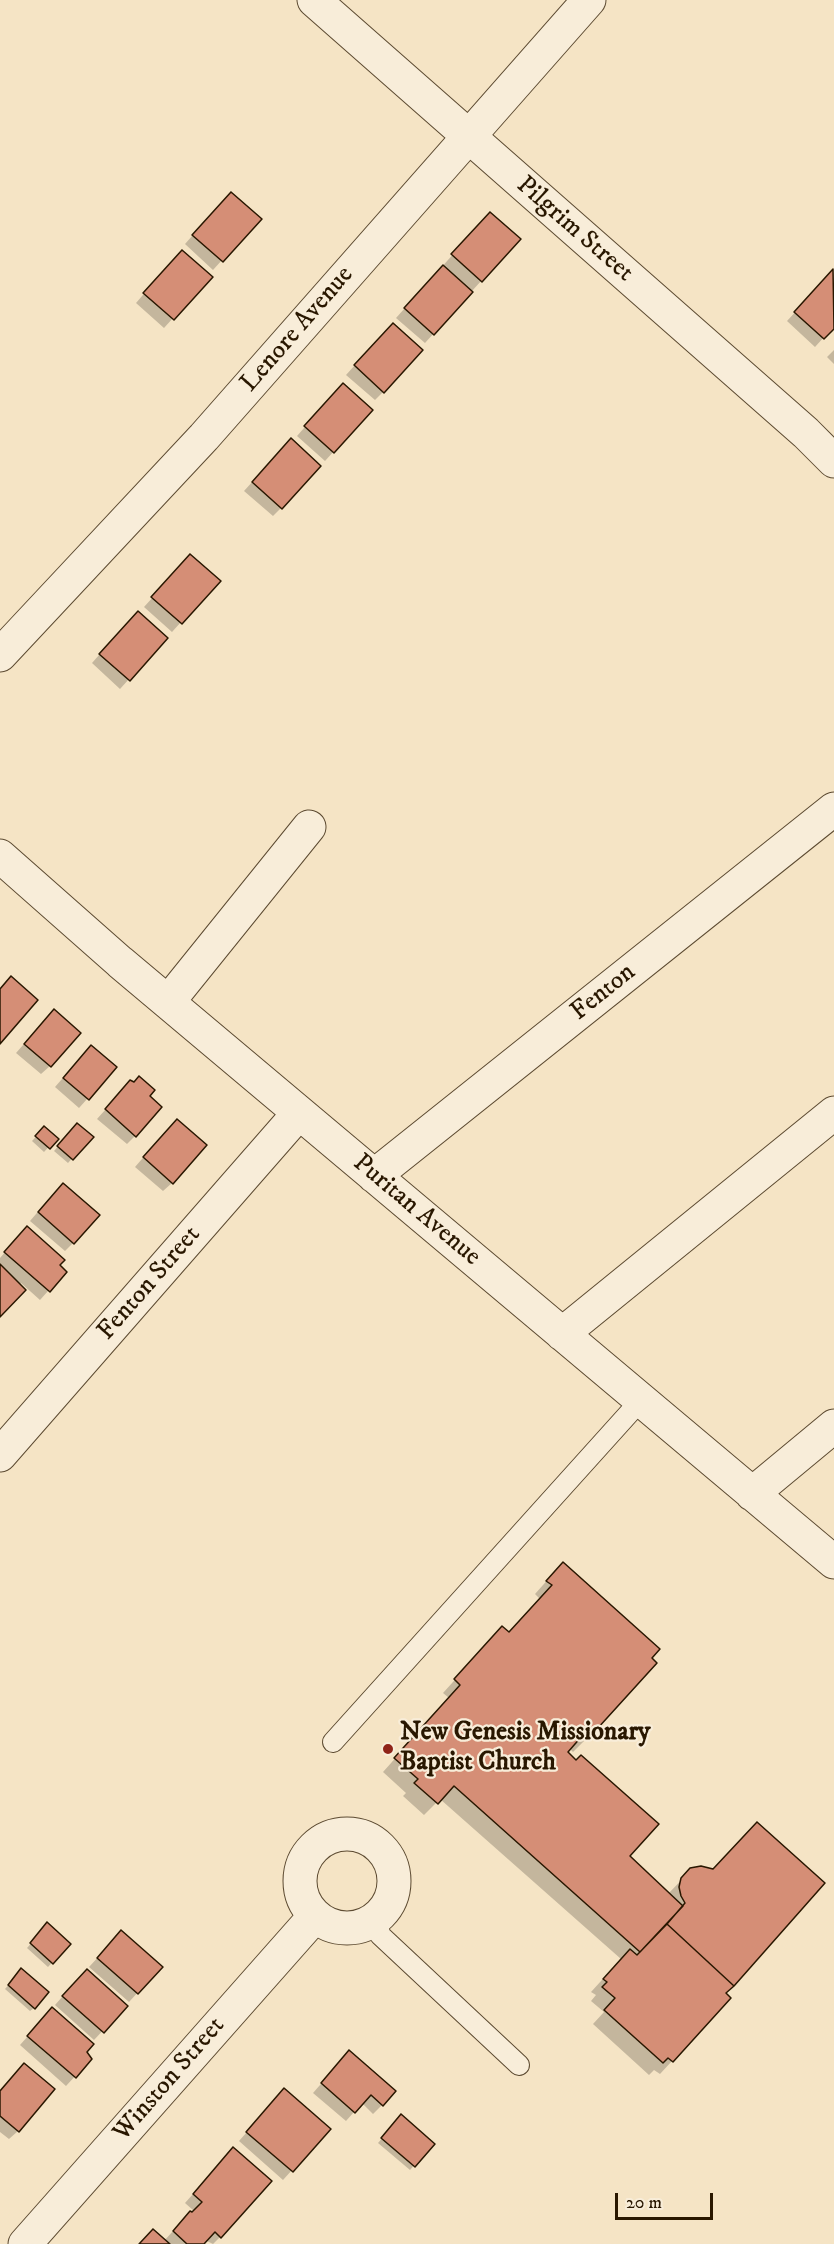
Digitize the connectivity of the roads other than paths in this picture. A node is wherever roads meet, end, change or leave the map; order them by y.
1 (314, 0) edge
2 (590, 0) edge
3 (468, 136) junction
4 (834, 461) edge
5 (0, 655) edge
6 (834, 809) edge
7 (309, 827) dead end
8 (0, 856) edge
9 (168, 1002) junction
10 (299, 1113) junction
11 (834, 1113) edge
12 (374, 1176) junction
13 (562, 1334) junction
14 (641, 1400) junction
15 (834, 1426) edge
16 (0, 1455) edge
17 (752, 1494) junction
18 (834, 1562) edge
19 (333, 1742) dead end
20 (315, 1916) junction
21 (377, 1917) junction
22 (519, 2065) dead end
23 (25, 2244) edge

1 - 3 street, Pilgrim Street
2 - 3 street, Lenore Avenue
3 - 4 street, Pilgrim Street
3 - 5 street, Lenore Avenue
6 - 12 street, Fenton
7 - 9 street
8 - 9 street, Puritan Avenue
9 - 10 street, Puritan Avenue
10 - 12 street, Puritan Avenue
10 - 16 street, Fenton Street
11 - 13 street
12 - 13 street, Puritan Avenue
13 - 14 street, Puritan Avenue
14 - 17 street, Puritan Avenue
14 - 19 lane
15 - 17 street
17 - 18 street, Puritan Avenue
20 - 21 street
20 - 21 street
20 - 23 street, Winston Street
21 - 22 lane

